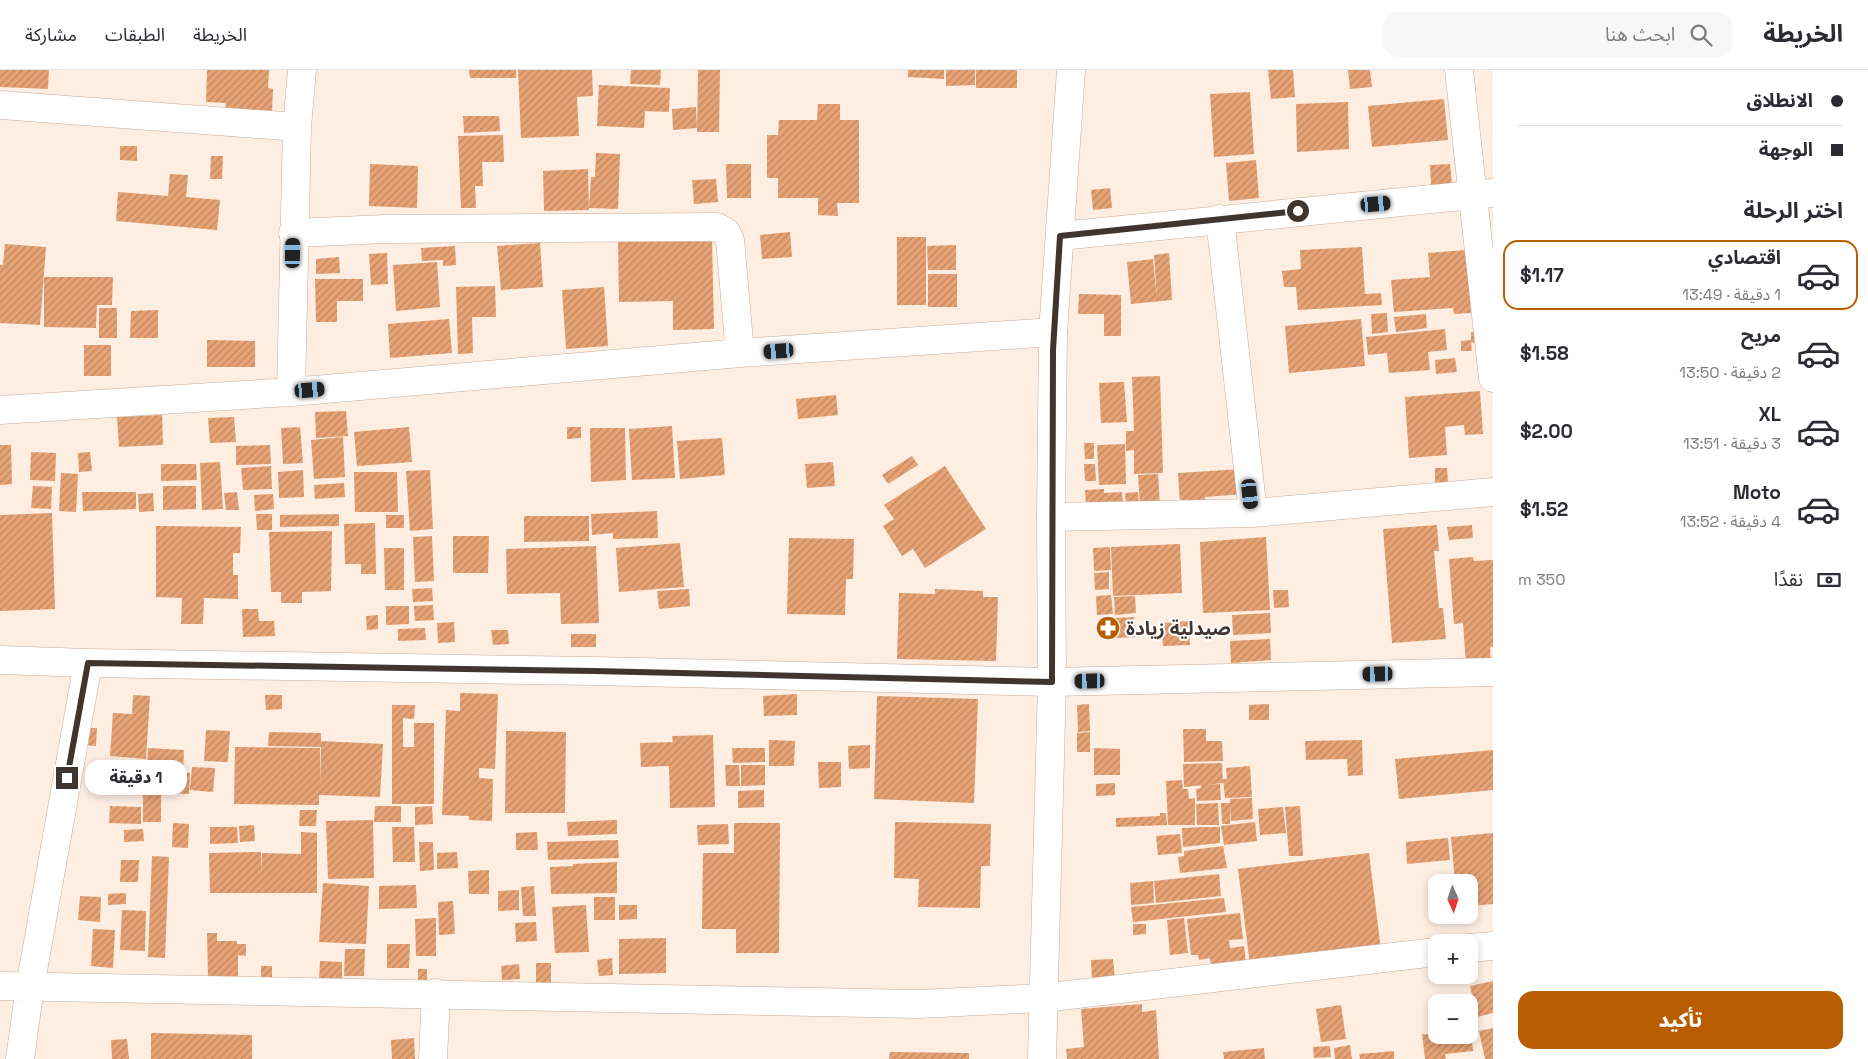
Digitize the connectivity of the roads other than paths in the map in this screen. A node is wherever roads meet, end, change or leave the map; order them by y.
1 (302, 70) edge
2 (1071, 70) edge
3 (1459, 70) edge
4 (0, 105) edge
5 (297, 128) junction
6 (1483, 194) edge
7 (1220, 219) junction
8 (293, 233) junction
9 (1060, 236) junction
10 (1054, 332) junction
11 (740, 354) junction
12 (1493, 378) edge
13 (291, 392) junction
14 (0, 410) edge
15 (1493, 492) edge
16 (1253, 513) junction
17 (1051, 517) junction
18 (0, 660) edge
19 (88, 663) junction
20 (1493, 672) edge
21 (1052, 682) junction
22 (1493, 946) edge
23 (1478, 947) edge
24 (1428, 953) edge
25 (0, 986) edge
26 (30, 986) junction
27 (436, 993) junction
28 (1043, 998) junction
29 (20, 1059) edge
30 (433, 1059) edge
31 (1042, 1059) edge

1 - 5 street
2 - 9 street
3 - 6 street
4 - 5 street
5 - 8 street
6 - 7 street
6 - 12 street
7 - 9 street
7 - 16 street
8 - 11 street
8 - 13 street
9 - 10 street
10 - 11 street
10 - 17 street
11 - 13 street
13 - 14 street
15 - 16 street
16 - 17 street
17 - 21 street
18 - 19 street
19 - 21 street
19 - 26 street
20 - 21 street
21 - 28 street
22 - 23 street
24 - 28 street
25 - 26 street
26 - 27 street
26 - 29 street
27 - 28 street
27 - 30 street
28 - 31 street

